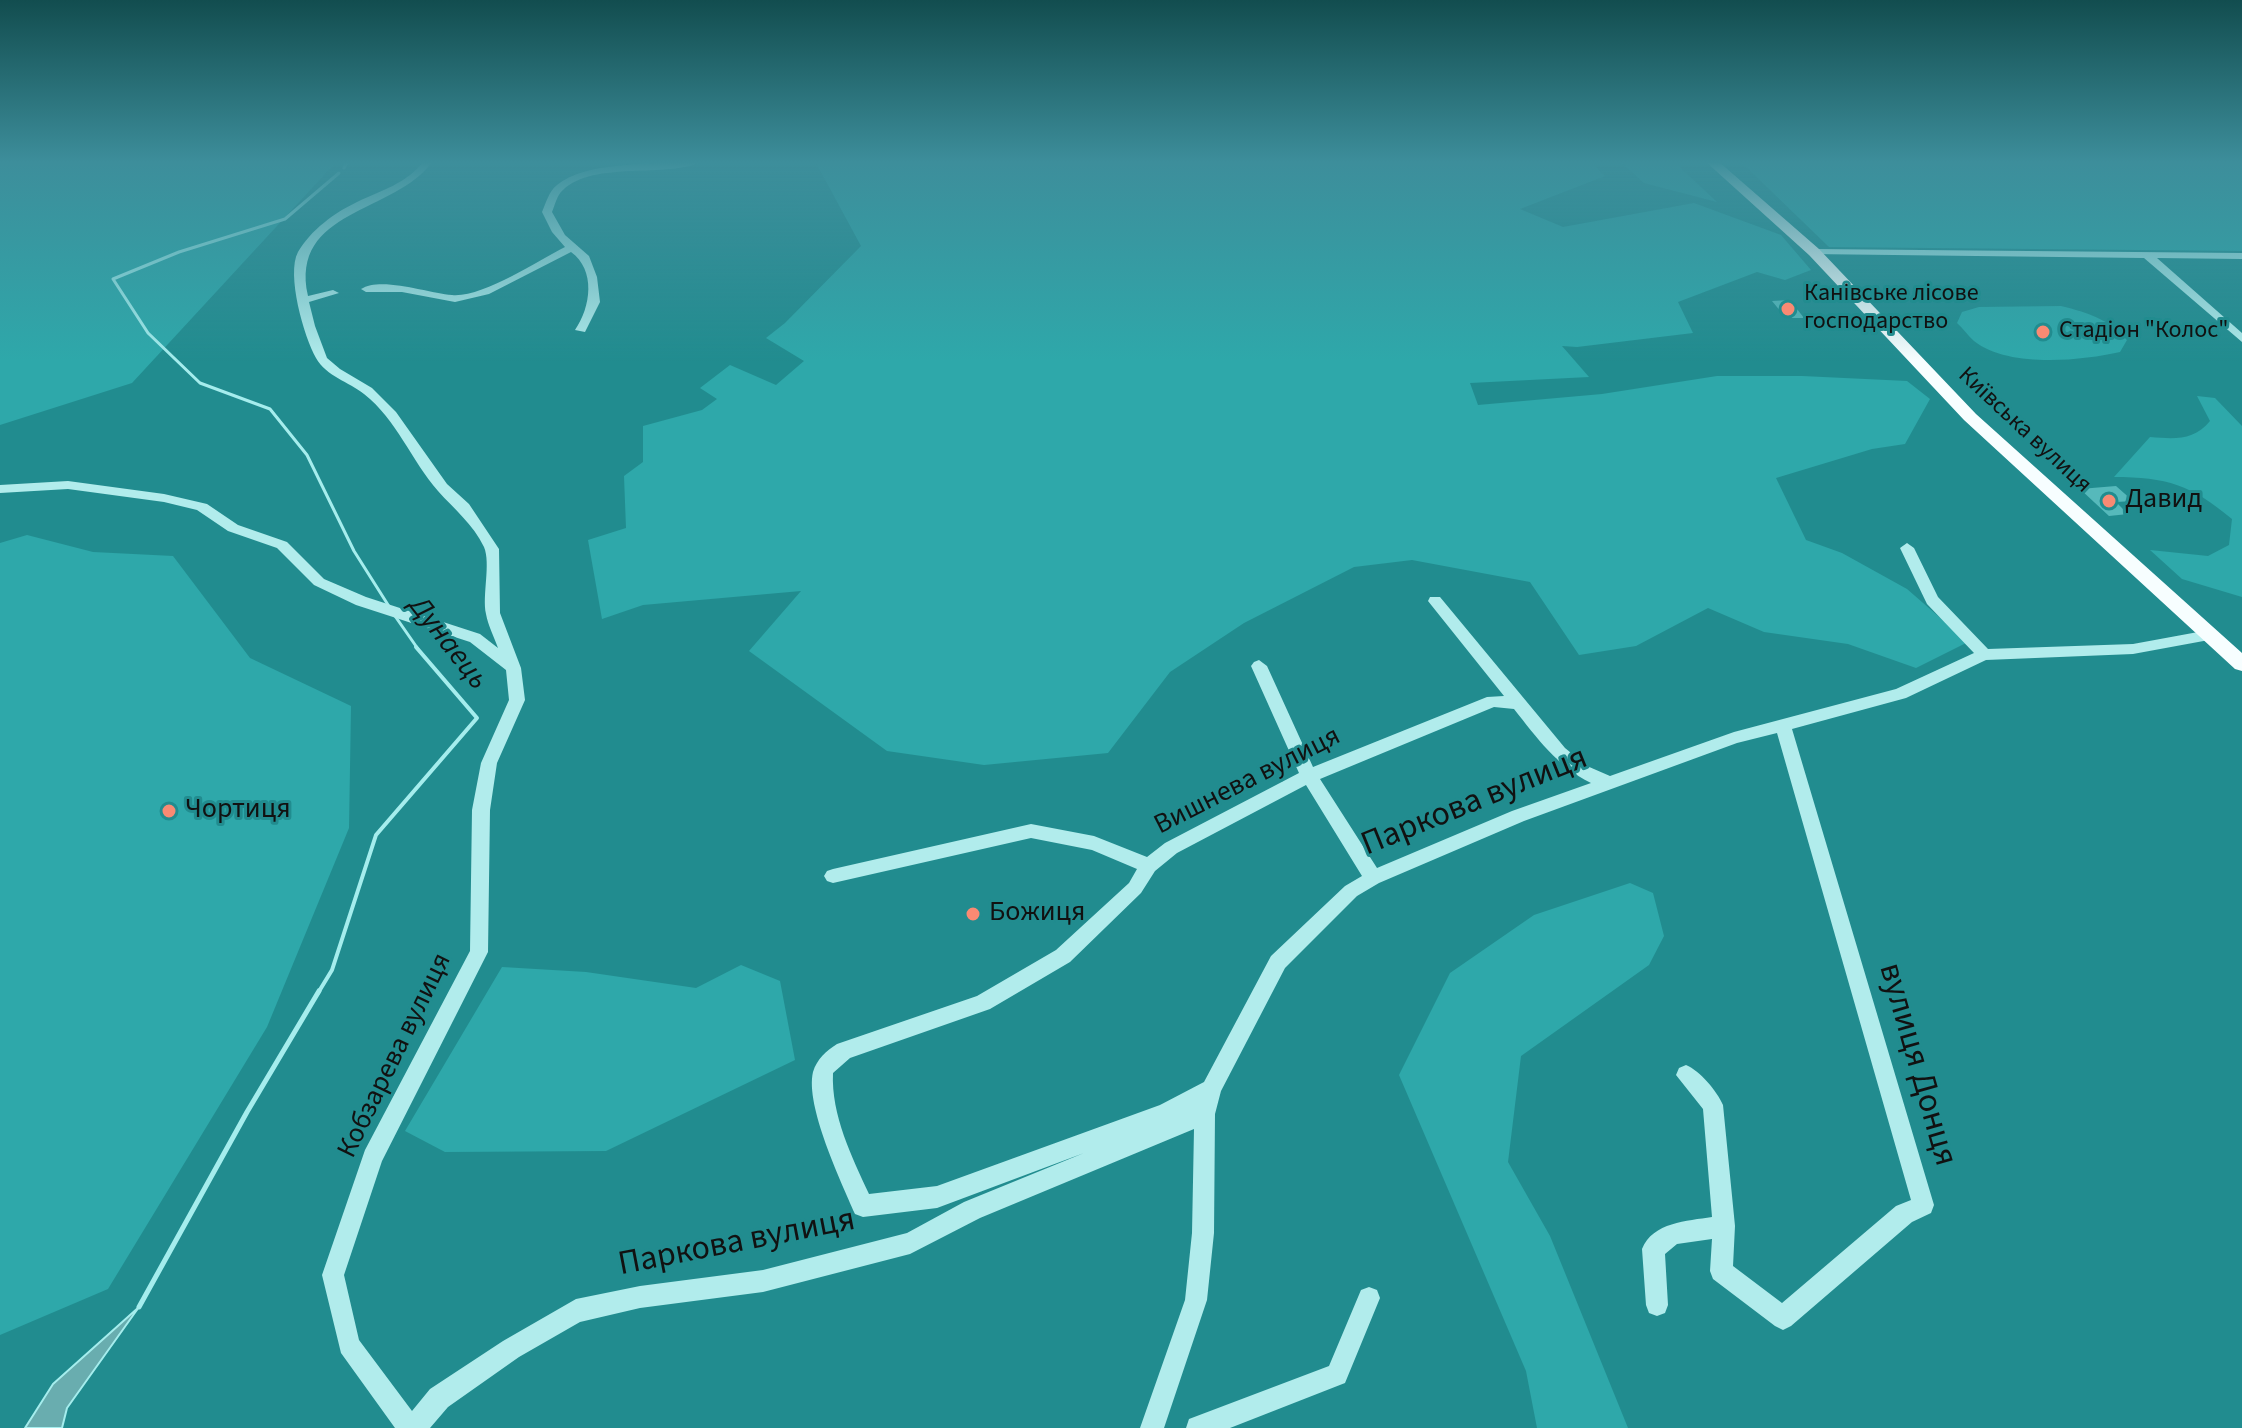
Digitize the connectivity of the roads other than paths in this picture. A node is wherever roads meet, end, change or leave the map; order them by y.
1 (324, 228) edge
2 (554, 228) edge
3 (1786, 228) edge
4 (570, 248) junction
5 (1814, 252) junction
6 (2148, 256) junction
7 (2242, 256) edge
8 (366, 289) dead end
9 (333, 293) dead end
10 (304, 300) junction
11 (581, 330) dead end
12 (2242, 339) edge
13 (0, 489) edge
14 (1907, 548) dead end
15 (1435, 601) dead end
16 (2209, 635) junction
17 (1984, 655) junction
18 (2242, 664) edge
19 (1259, 666) dead end
20 (513, 668) junction
21 (1519, 704) junction
22 (1783, 726) junction
23 (1309, 776) junction
24 (1612, 784) junction
25 (1149, 866) junction
26 (833, 876) dead end
27 (1373, 878) junction
28 (1686, 1075) dead end
29 (1211, 1089) junction
30 (1205, 1114) junction
31 (937, 1197) junction
32 (972, 1210) junction
33 (1724, 1226) junction
34 (1369, 1298) dead end
35 (1657, 1305) dead end
36 (412, 1428) edge
37 (1152, 1428) edge
38 (1198, 1428) edge

1 - 10 street, Кобзарева вулиця
2 - 4 street
3 - 5 main road, Київська вулиця
4 - 8 street
4 - 11 street
5 - 6 street
5 - 16 main road, Київська вулиця
6 - 7 street
6 - 12 street
9 - 10 street
10 - 20 street, Кобзарева вулиця
13 - 20 street
14 - 17 street
15 - 21 street
16 - 17 street, Паркова вулиця
16 - 18 main road, Київська вулиця
17 - 22 street, Паркова вулиця
19 - 23 street
20 - 36 street, Кобзарева вулиця
21 - 23 street, Вишнева вулиця
21 - 24 street
22 - 24 street, Паркова вулиця
22 - 33 street, вулиця Донця
23 - 25 street, Вишнева вулиця
23 - 27 street
24 - 27 street, Паркова вулиця
25 - 26 street
25 - 31 street, Вишнева вулиця
27 - 29 street, Паркова вулиця
28 - 33 street, вулиця Донця
29 - 30 street, Паркова вулиця
29 - 31 street, Вишнева вулиця
30 - 32 street, Паркова вулиця
30 - 37 street
31 - 32 street
32 - 36 street, Паркова вулиця
33 - 35 street
34 - 38 street

